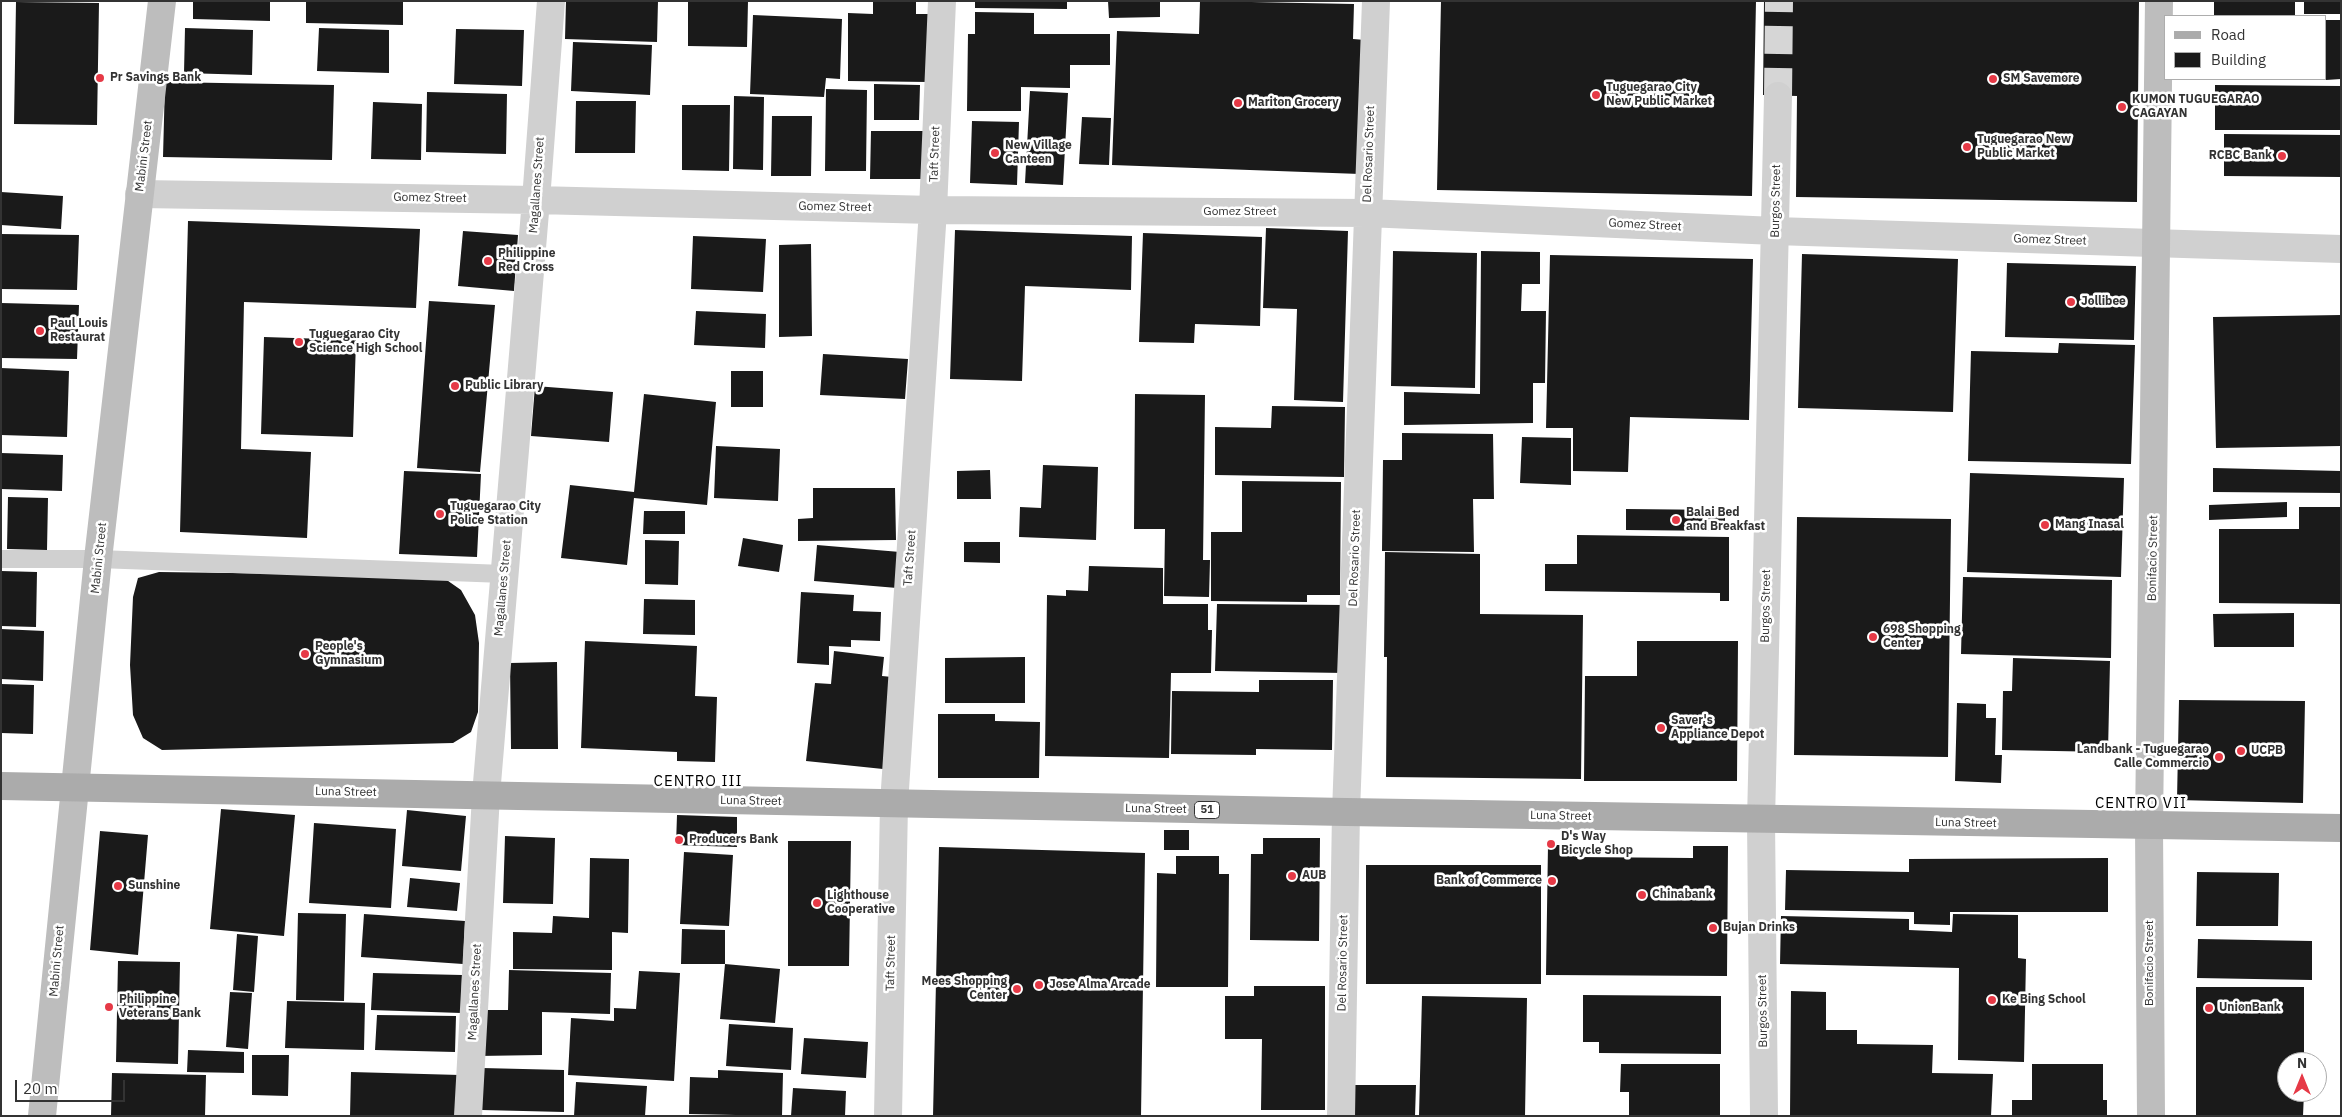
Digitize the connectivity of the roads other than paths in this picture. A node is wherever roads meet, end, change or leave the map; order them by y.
1 (162, 1) edge
2 (551, 1) edge
3 (942, 1) edge
4 (1376, 1) edge
5 (2159, 1) edge
6 (1778, 96) tunnel mouth
7 (139, 194) junction
8 (536, 200) junction
9 (933, 210) junction
10 (1367, 213) junction
11 (1775, 231) junction
12 (2157, 244) junction
13 (2341, 249) edge
14 (1, 559) edge
15 (98, 559) junction
16 (504, 574) junction
17 (1, 786) edge
18 (74, 787) junction
19 (486, 795) junction
20 (894, 804) junction
21 (1346, 812) junction
22 (1761, 820) junction
23 (2150, 826) junction
24 (2341, 828) edge
25 (42, 1116) edge
26 (468, 1116) edge
27 (888, 1116) edge
28 (1341, 1116) edge
29 (1764, 1116) edge
30 (2151, 1116) edge

1 - 7 street, Mabini Street
2 - 8 street, Magallanes Street
3 - 9 street, Taft Street
4 - 10 street, Del Rosario Street
5 - 12 street, Bonifacio Street
6 - 11 street, Burgos Street
7 - 8 street, Gomez Street
7 - 15 street, Mabini Street
8 - 9 street, Gomez Street
8 - 16 street, Magallanes Street
9 - 10 street, Gomez Street
9 - 20 street, Taft Street
10 - 11 street, Gomez Street
10 - 21 street, Del Rosario Street
11 - 12 street, Gomez Street
11 - 22 street, Burgos Street
12 - 13 street, Gomez Street
12 - 23 street, Bonifacio Street
14 - 15 lane
15 - 16 lane
15 - 18 street, Mabini Street
16 - 19 street, Magallanes Street
17 - 18 main road, Luna Street / 51
18 - 19 main road, Luna Street / 51
18 - 25 street, Mabini Street
19 - 20 main road, Luna Street / 51
19 - 26 street, Magallanes Street
20 - 21 main road, Luna Street / 51
20 - 27 street, Taft Street
21 - 22 main road, Luna Street / 51
21 - 28 street, Del Rosario Street
22 - 23 main road, Luna Street / 51
22 - 29 street, Burgos Street
23 - 24 main road, Luna Street / 51
23 - 30 street, Bonifacio Street

